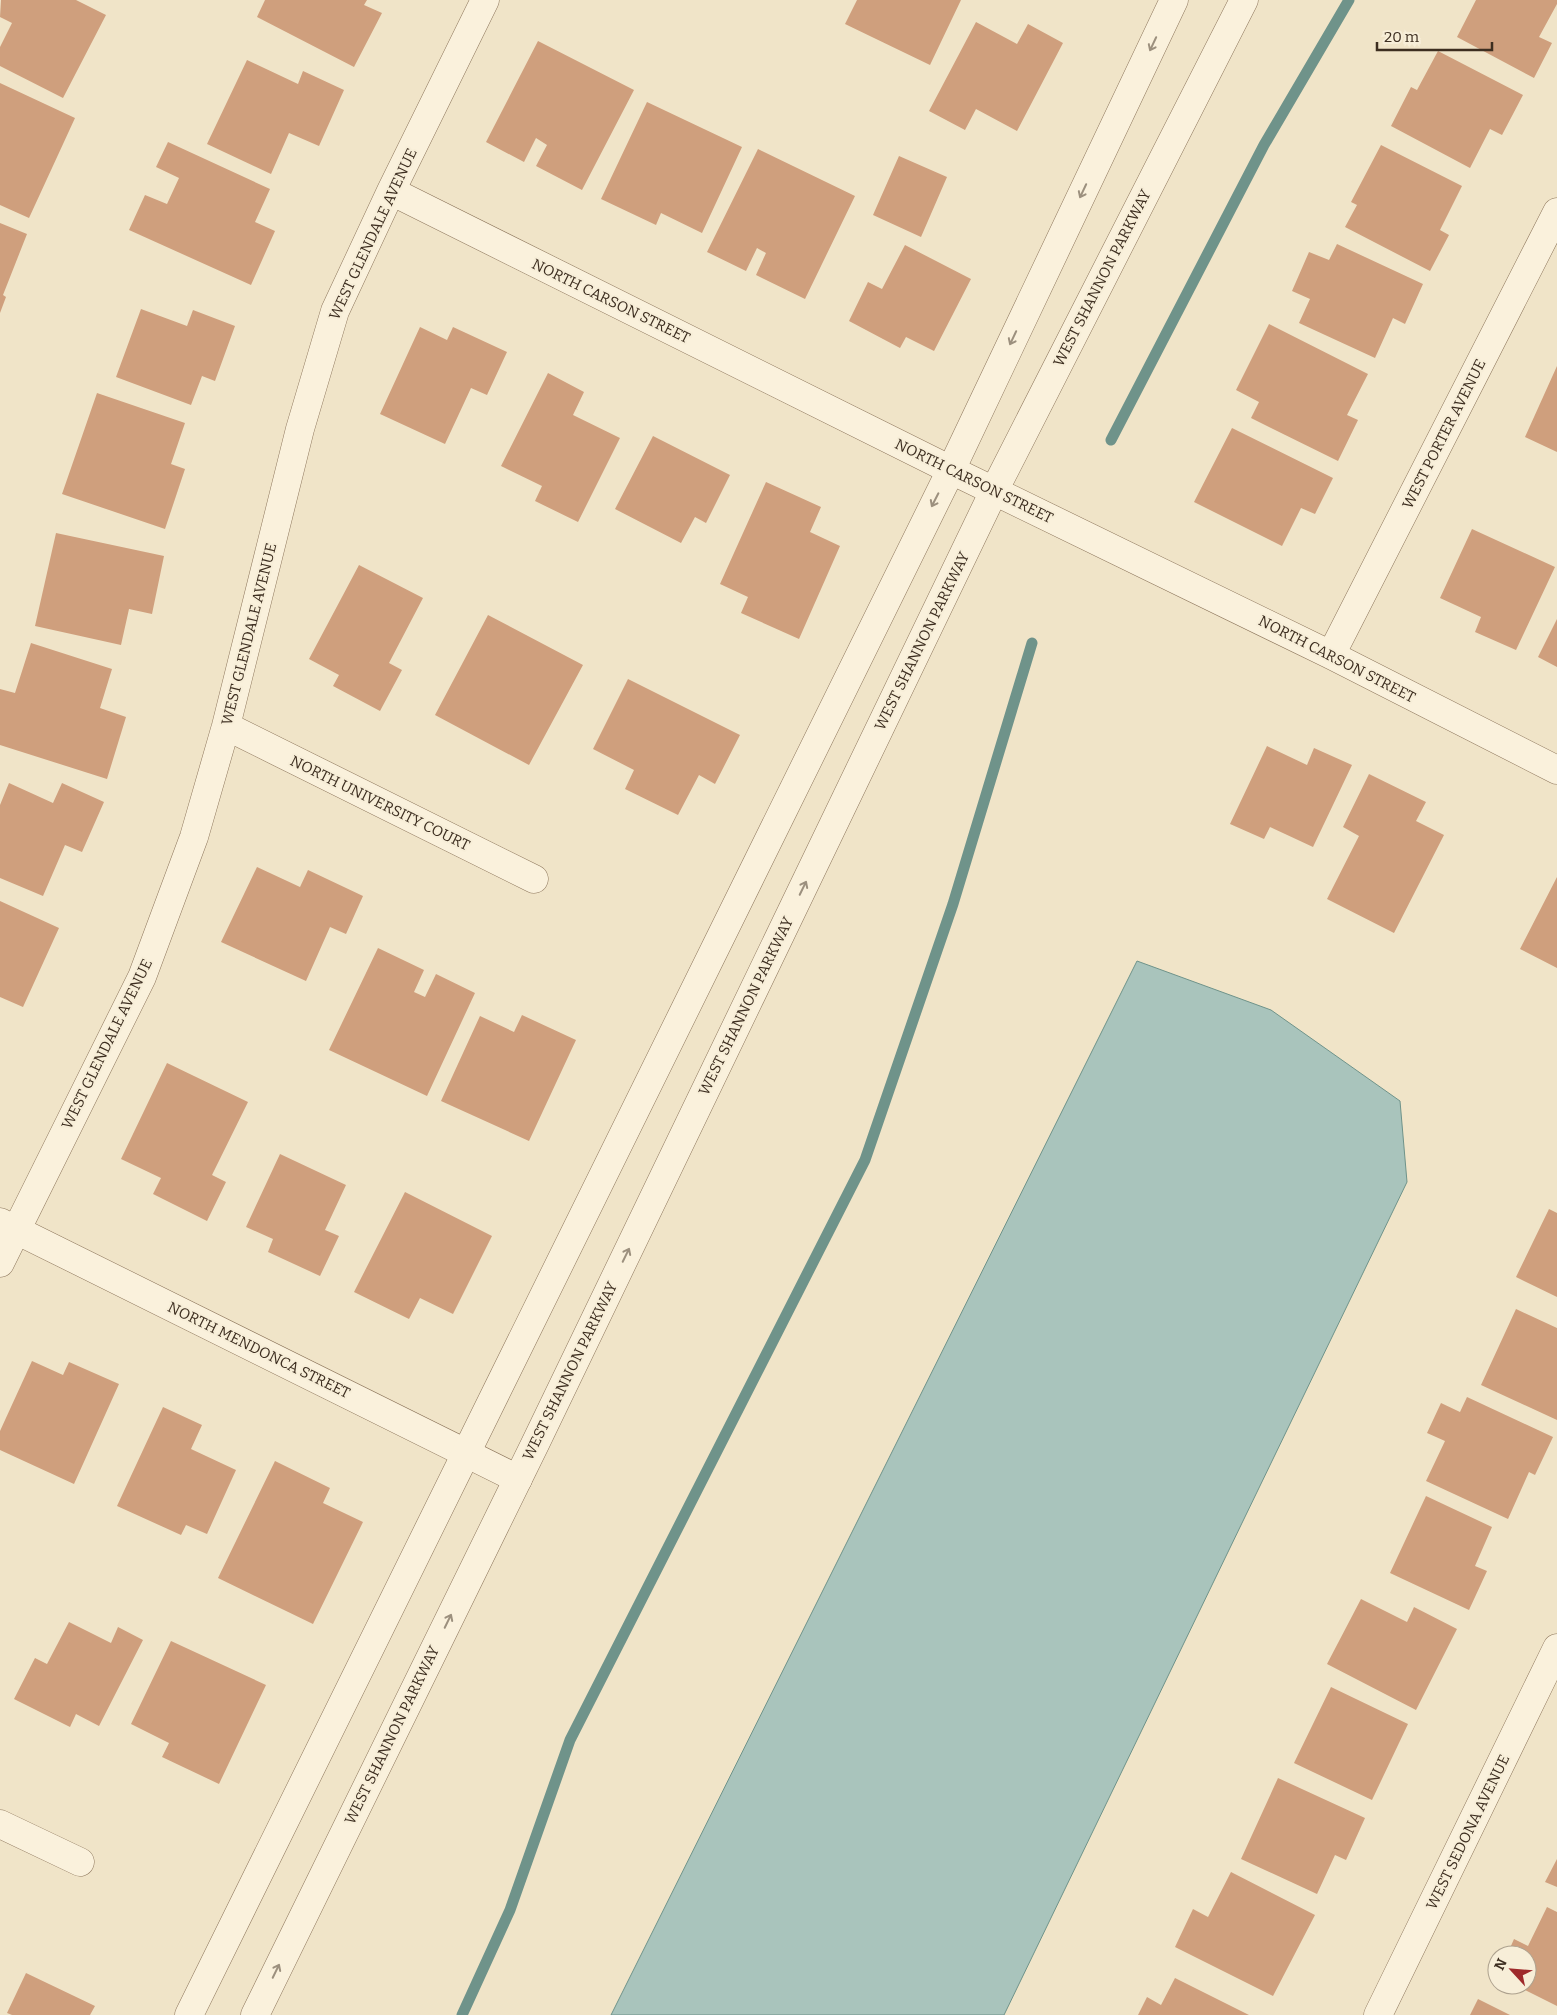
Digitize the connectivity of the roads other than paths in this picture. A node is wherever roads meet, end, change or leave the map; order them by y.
1 (485, 0) edge
2 (1174, 0) edge
3 (1244, 0) edge
4 (391, 191) junction
5 (1556, 217) edge
6 (951, 470) junction
7 (994, 491) junction
8 (1331, 655) junction
9 (226, 726) junction
10 (1557, 770) edge
11 (534, 879) dead end
12 (8, 1226) edge
13 (0, 1263) edge
14 (465, 1452) junction
15 (518, 1479) junction
16 (1557, 1648) edge
17 (0, 1824) edge
18 (80, 1862) dead end
19 (189, 2015) edge
20 (254, 2015) edge
21 (1378, 2015) edge

1 - 4 street, WEST GLENDALE AVENUE
2 -> 6 street
3 - 7 street, WEST SHANNON PARKWAY
4 - 6 street, NORTH CARSON STREET
4 - 9 street, WEST GLENDALE AVENUE
5 - 8 street, WEST PORTER AVENUE
6 - 7 street, NORTH CARSON STREET
6 -> 14 street
7 - 8 street, NORTH CARSON STREET
15 -> 7 street, WEST SHANNON PARKWAY
8 - 10 street, NORTH CARSON STREET
9 - 11 street, NORTH UNIVERSITY COURT
9 - 12 street, WEST GLENDALE AVENUE
12 - 13 street, WEST GLENDALE AVENUE
12 - 14 street, NORTH MENDONCA STREET
14 - 15 street, NORTH MENDONCA STREET
14 - 19 street
20 -> 15 street, WEST SHANNON PARKWAY
16 - 21 street, WEST SEDONA AVENUE
17 - 18 street

